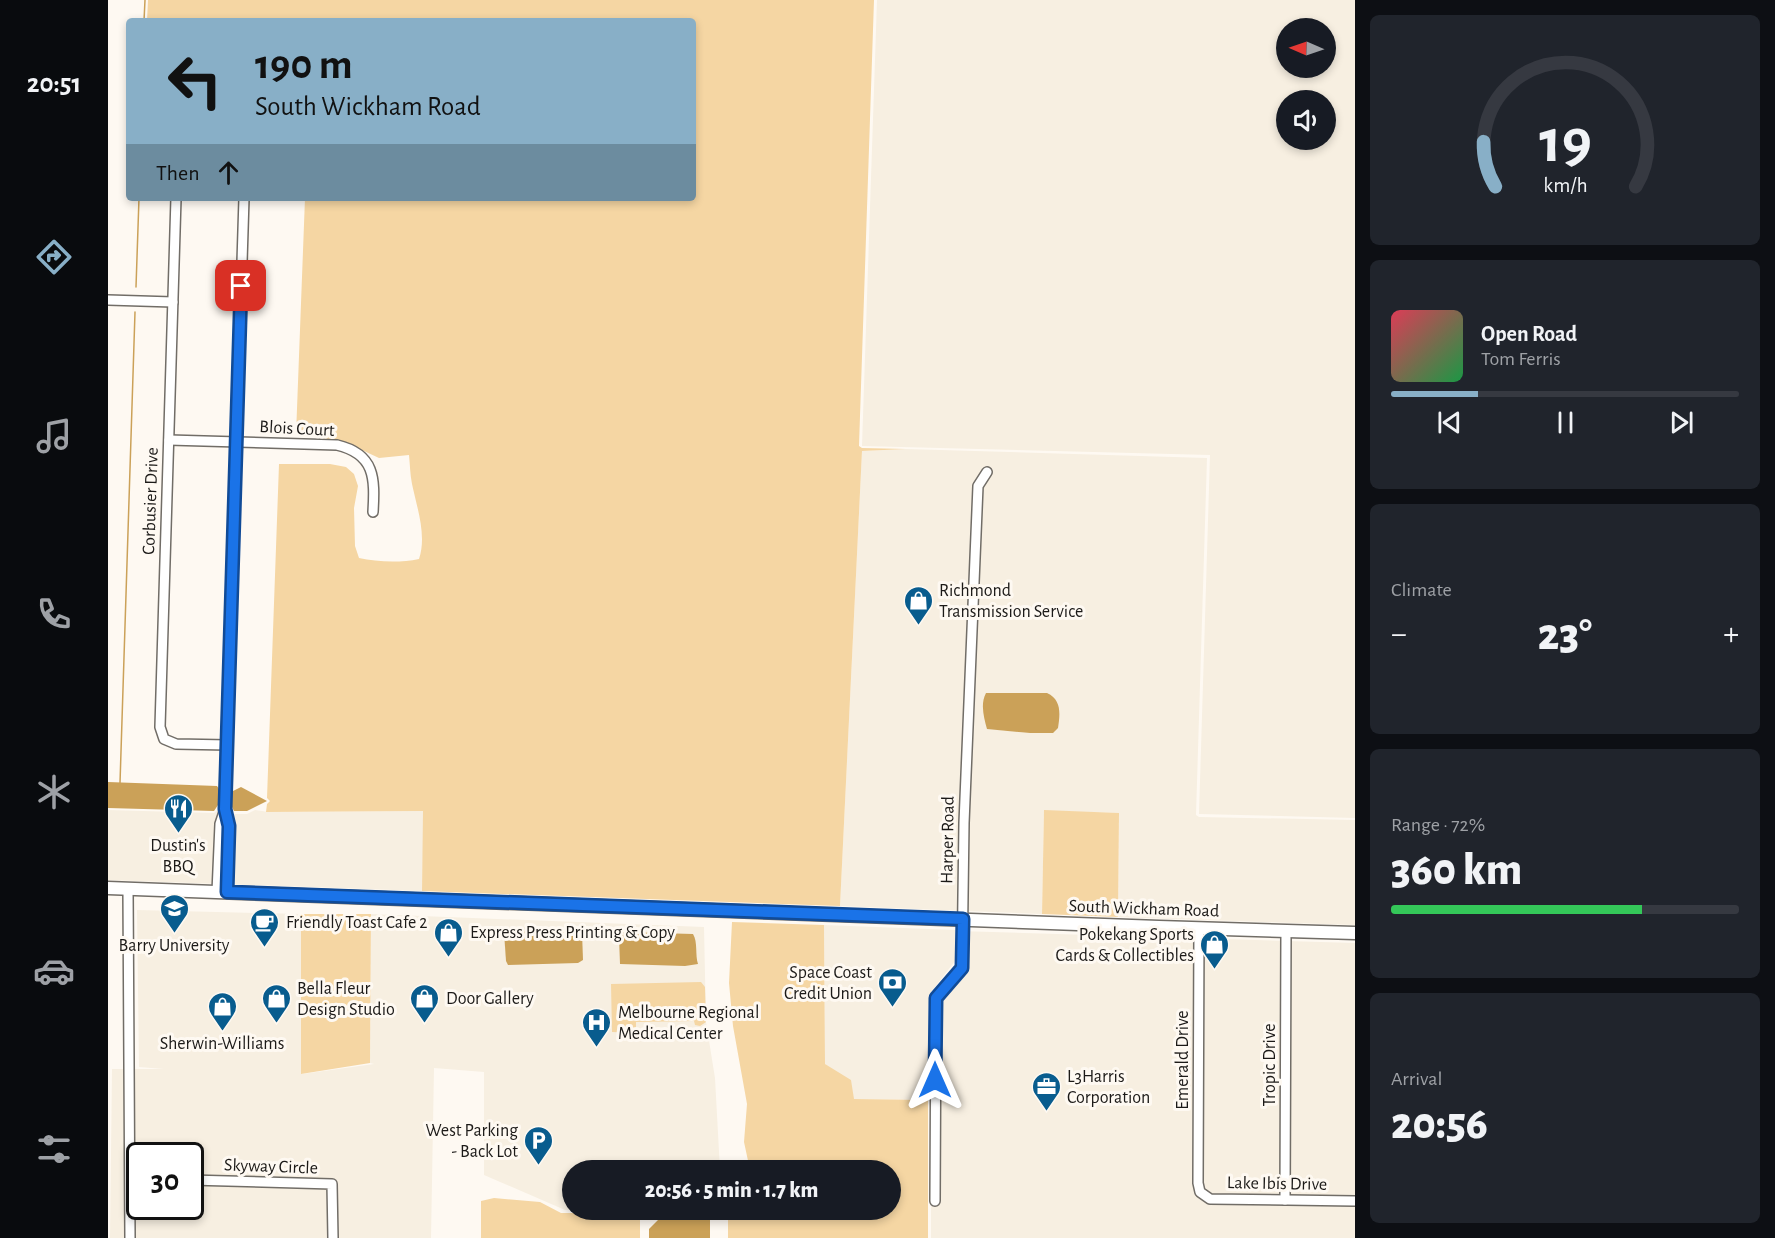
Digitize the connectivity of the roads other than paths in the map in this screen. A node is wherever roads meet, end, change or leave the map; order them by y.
1 (176, 201) edge
2 (244, 201) edge
3 (108, 300) edge
4 (172, 302) junction
5 (169, 440) junction
6 (237, 441) junction
7 (987, 472) dead end
8 (373, 512) dead end
9 (228, 745) junction
10 (108, 888) edge
11 (128, 889) junction
12 (222, 892) junction
13 (963, 919) junction
14 (1199, 928) junction
15 (1286, 930) junction
16 (1355, 933) edge
17 (133, 1142) edge
18 (204, 1180) edge
19 (1200, 1192) joint
20 (1284, 1200) junction
21 (935, 1201) dead end
22 (1355, 1201) edge
23 (131, 1220) edge
24 (130, 1238) edge
25 (333, 1238) edge

1 - 4 street, Corbusier Drive
2 - 6 street
3 - 4 street
4 - 5 street, Corbusier Drive
5 - 6 street, Blois Court
5 - 9 street, Corbusier Drive
6 - 8 street, Blois Court
6 - 9 street
7 - 13 street, Harper Road
9 - 12 street
10 - 11 main road, South Wickham Road
11 - 12 main road, South Wickham Road
11 - 17 street
12 - 13 main road, South Wickham Road
13 - 14 main road, South Wickham Road
13 - 21 street, Harper Road
14 - 15 main road, South Wickham Road
14 - 19 street, Emerald Drive
15 - 16 main road, South Wickham Road
15 - 20 street, Tropic Drive
18 - 25 street, Skyway Circle
19 - 20 street, Lake Ibis Drive
20 - 22 street, Lake Ibis Drive
23 - 24 street

